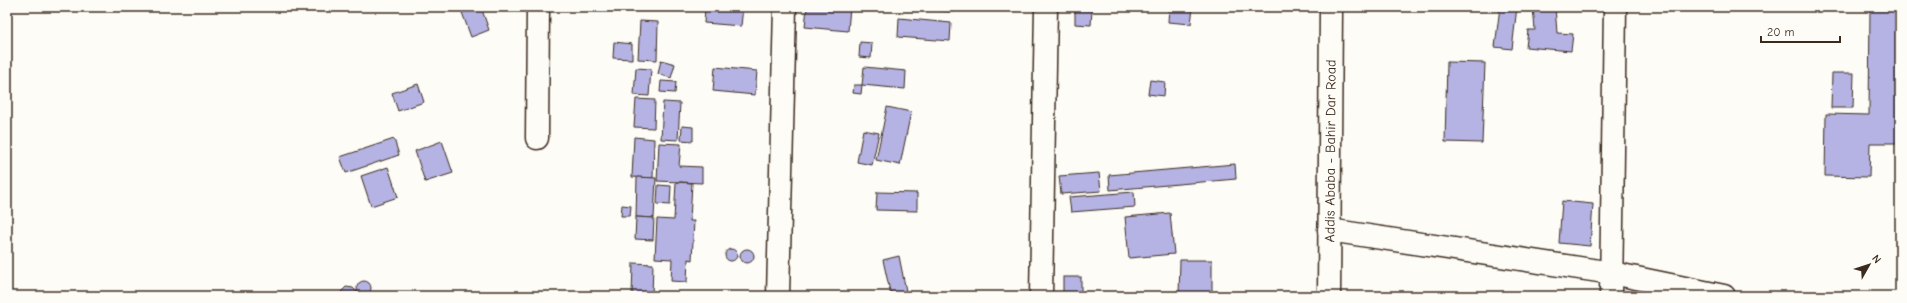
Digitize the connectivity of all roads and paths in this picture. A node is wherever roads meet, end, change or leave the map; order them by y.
1 (538, 7) edge
2 (785, 7) edge
3 (1046, 7) edge
4 (1331, 7) edge
5 (1615, 7) edge
6 (537, 138) dead end
7 (1329, 230) junction
8 (1612, 273) junction
9 (778, 296) edge
10 (1041, 296) edge
11 (1329, 296) edge
12 (1611, 296) edge
13 (1724, 296) edge

1 - 6 main road
2 - 9 main road
3 - 10 main road
4 - 7 main road, Addis Ababa - Bahir Dar Road
5 - 8 main road
7 - 8 main road
7 - 11 main road, Addis Ababa - Bahir Dar Road
8 - 12 main road
8 - 13 main road

